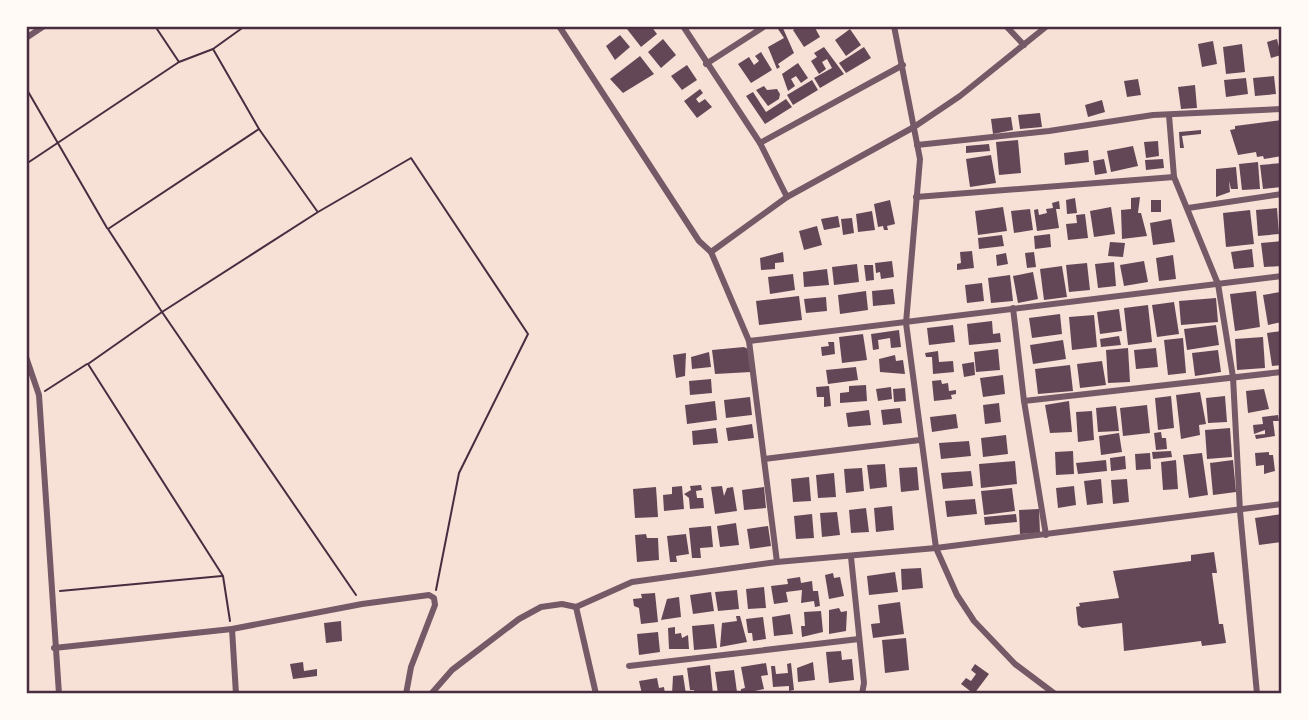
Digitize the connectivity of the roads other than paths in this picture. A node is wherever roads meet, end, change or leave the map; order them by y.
1 (44, 26) edge
2 (559, 26) edge
3 (683, 26) edge
4 (765, 26) edge
5 (894, 26) edge
6 (1006, 26) edge
7 (1046, 26) edge
8 (26, 38) edge
9 (1024, 45) junction
10 (706, 64) junction
11 (903, 65) junction
12 (1282, 109) edge
13 (1169, 115) junction
14 (914, 127) junction
15 (760, 143) junction
16 (917, 145) junction
17 (1174, 177) junction
18 (1282, 194) edge
19 (787, 197) junction
20 (916, 197) junction
21 (1188, 208) junction
22 (711, 251) junction
23 (1282, 276) edge
24 (1219, 284) junction
25 (1013, 307) junction
26 (906, 323) junction
27 (749, 341) junction
28 (26, 356) edge
29 (1282, 372) edge
30 (1233, 377) junction
31 (1024, 401) junction
32 (920, 440) junction
33 (764, 459) junction
34 (1282, 504) edge
35 (1240, 511) junction
36 (1046, 535) junction
37 (936, 548) junction
38 (851, 557) junction
39 (777, 562) junction
40 (576, 607) junction
41 (232, 629) junction
42 (859, 639) junction
43 (54, 648) junction
44 (629, 666) dead end
45 (59, 694) edge
46 (236, 694) edge
47 (407, 694) edge
48 (430, 694) edge
49 (596, 694) edge
50 (862, 694) edge
51 (1055, 694) edge
52 (1257, 694) edge

1 - 8 street
2 - 22 street
3 - 10 street
4 - 10 street
5 - 11 street
6 - 9 street
7 - 9 street
9 - 14 street
10 - 15 street
11 - 14 street
11 - 15 street
12 - 13 street
13 - 16 street
13 - 17 street
14 - 16 street
14 - 19 street
15 - 19 street
16 - 20 street
17 - 20 street
17 - 21 street
18 - 21 street
19 - 22 street
20 - 26 street
21 - 24 street
22 - 27 street
23 - 24 street
24 - 25 street
24 - 30 street
25 - 26 street
25 - 31 street
26 - 27 street
26 - 32 street
27 - 33 street
28 - 43 street
29 - 30 street
30 - 31 street
30 - 35 street
31 - 36 street
32 - 33 street
32 - 37 street
33 - 39 street
34 - 35 street
35 - 36 street
35 - 52 street
36 - 37 street
37 - 38 street
37 - 51 street
38 - 39 street
38 - 42 street
39 - 40 street
40 - 48 street
40 - 49 street
41 - 43 street
41 - 46 street
41 - 47 street
42 - 44 street
42 - 50 street
43 - 45 street

